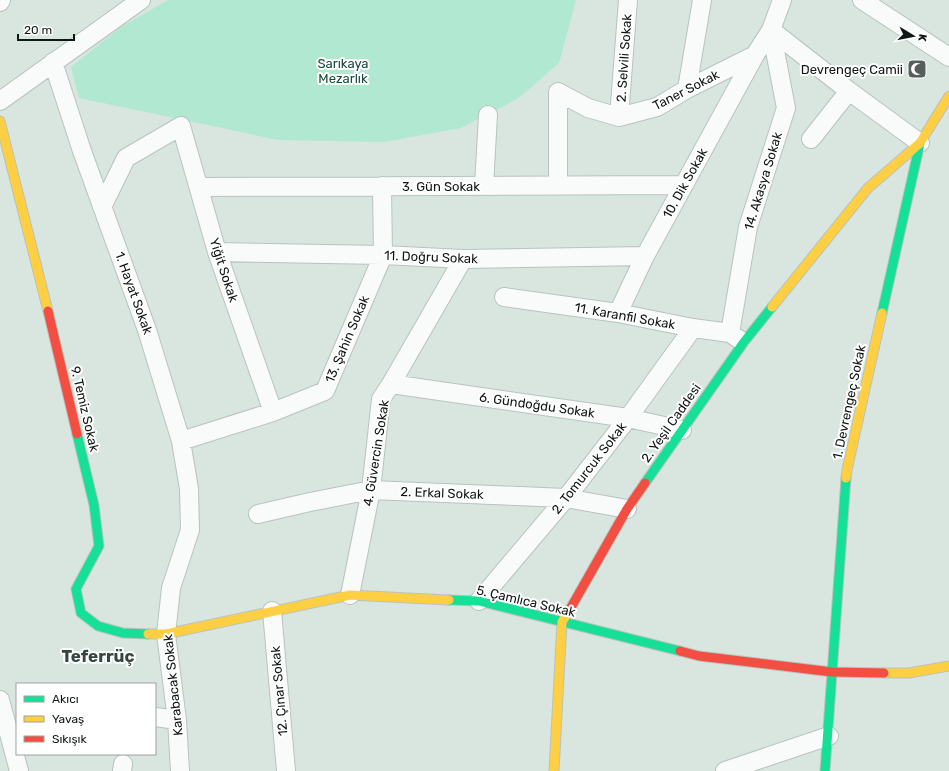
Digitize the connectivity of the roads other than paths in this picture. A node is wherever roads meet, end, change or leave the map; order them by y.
1 (140, 0) edge
2 (628, 0) edge
3 (702, 0) edge
4 (782, 0) edge
5 (862, 0) edge
6 (771, 30) junction
7 (755, 55) junction
8 (949, 57) edge
9 (53, 62) junction
10 (687, 89) junction
11 (849, 91) junction
12 (949, 96) edge
13 (0, 101) edge
14 (488, 115) dead end
15 (620, 117) junction
16 (0, 121) edge
17 (811, 139) dead end
18 (920, 143) junction
19 (558, 185) junction
20 (683, 185) junction
21 (382, 186) junction
22 (484, 186) junction
23 (199, 187) junction
24 (102, 207) junction
25 (217, 252) junction
26 (383, 255) junction
27 (645, 256) junction
28 (463, 259) junction
29 (504, 297) dead end
30 (618, 313) junction
31 (693, 328) junction
32 (737, 338) junction
33 (391, 384) junction
34 (273, 412) junction
35 (628, 418) junction
36 (682, 430) junction
37 (181, 441) junction
38 (371, 490) junction
39 (566, 498) junction
40 (627, 509) junction
41 (258, 514) dead end
42 (190, 530) joint
43 (350, 595) junction
44 (478, 602) junction
45 (272, 611) junction
46 (562, 622) junction
47 (166, 634) junction
48 (949, 666) edge
49 (832, 672) junction
50 (0, 700) edge
51 (156, 717) edge
52 (177, 720) junction
53 (829, 736) junction
54 (19, 771) edge
55 (180, 771) edge
56 (286, 771) edge
57 (554, 771) edge
58 (725, 771) edge
59 (825, 771) edge

1 - 9 street
2 - 15 street, 2. Selvili Sokak
3 - 10 street
4 - 6 street
5 - 8 street
6 - 7 street
6 - 11 street
6 - 32 street, 14. Akasya Sokak
7 - 10 street, Taner Sokak
7 - 20 street, 10. Dik Sokak
9 - 13 street
9 - 24 street, 1. Hayat Sokak
10 - 15 street, Taner Sokak
11 - 17 street
11 - 18 street
12 - 18 street
14 - 22 street
15 - 19 street
16 - 47 street, 9. Temiz Sokak
18 - 32 street, 2. Yeşil Caddesi
18 - 49 street, 1. Devrengeç Sokak
19 - 20 street, 3. Gün Sokak
19 - 22 street, 3. Gün Sokak
20 - 27 street, 10. Dik Sokak
21 - 22 street, 3. Gün Sokak
21 - 23 street, 3. Gün Sokak
21 - 26 street, 13. Şahin Sokak
23 - 24 street, Yiğit Sokak
23 - 25 street, Yiğit Sokak
24 - 37 street, 1. Hayat Sokak
25 - 26 street, 11. Doğru Sokak
25 - 34 street, Yiğit Sokak
26 - 28 street, 11. Doğru Sokak
26 - 34 street, 13. Şahin Sokak
27 - 28 street, 11. Doğru Sokak
27 - 30 street, 10. Dik Sokak
28 - 33 street, 4. Güvercin Sokak
29 - 30 street, 11. Karanfil Sokak
30 - 31 street, 11. Karanfil Sokak
31 - 32 street, 11. Karanfil Sokak
31 - 35 street, 2. Tomurcuk Sokak
32 - 36 street, 2. Yeşil Caddesi
33 - 35 street, 6. Gündoğdu Sokak
33 - 38 street, 4. Güvercin Sokak
34 - 37 street, 13. Şahin Sokak
35 - 36 street, 6. Gündoğdu Sokak
35 - 39 street, 2. Tomurcuk Sokak
36 - 40 street, 2. Yeşil Caddesi
37 - 42 street, 1. Hayat Sokak
38 - 39 street, 2. Erkal Sokak
38 - 41 street, 2. Erkal Sokak
38 - 43 street, 4. Güvercin Sokak
39 - 40 street, 2. Erkal Sokak
39 - 44 street, 2. Tomurcuk Sokak
40 - 46 street, 2. Yeşil Caddesi
42 - 47 street, Karabacak Sokak
43 - 44 street, 5. Çamlıca Sokak
43 - 45 street, 5. Çamlıca Sokak
44 - 46 street, 5. Çamlıca Sokak
45 - 47 street, 5. Çamlıca Sokak
45 - 56 street, 12. Çınar Sokak
46 - 49 street, 5. Çamlıca Sokak
46 - 57 street, 2. Yeşil Caddesi
47 - 52 street, Karabacak Sokak
48 - 49 street, 5. Çamlıca Sokak
49 - 53 street, 1. Devrengeç Sokak
50 - 54 street
51 - 52 street
52 - 55 street, Karabacak Sokak
53 - 58 street
53 - 59 street, 1. Devrengeç Sokak

